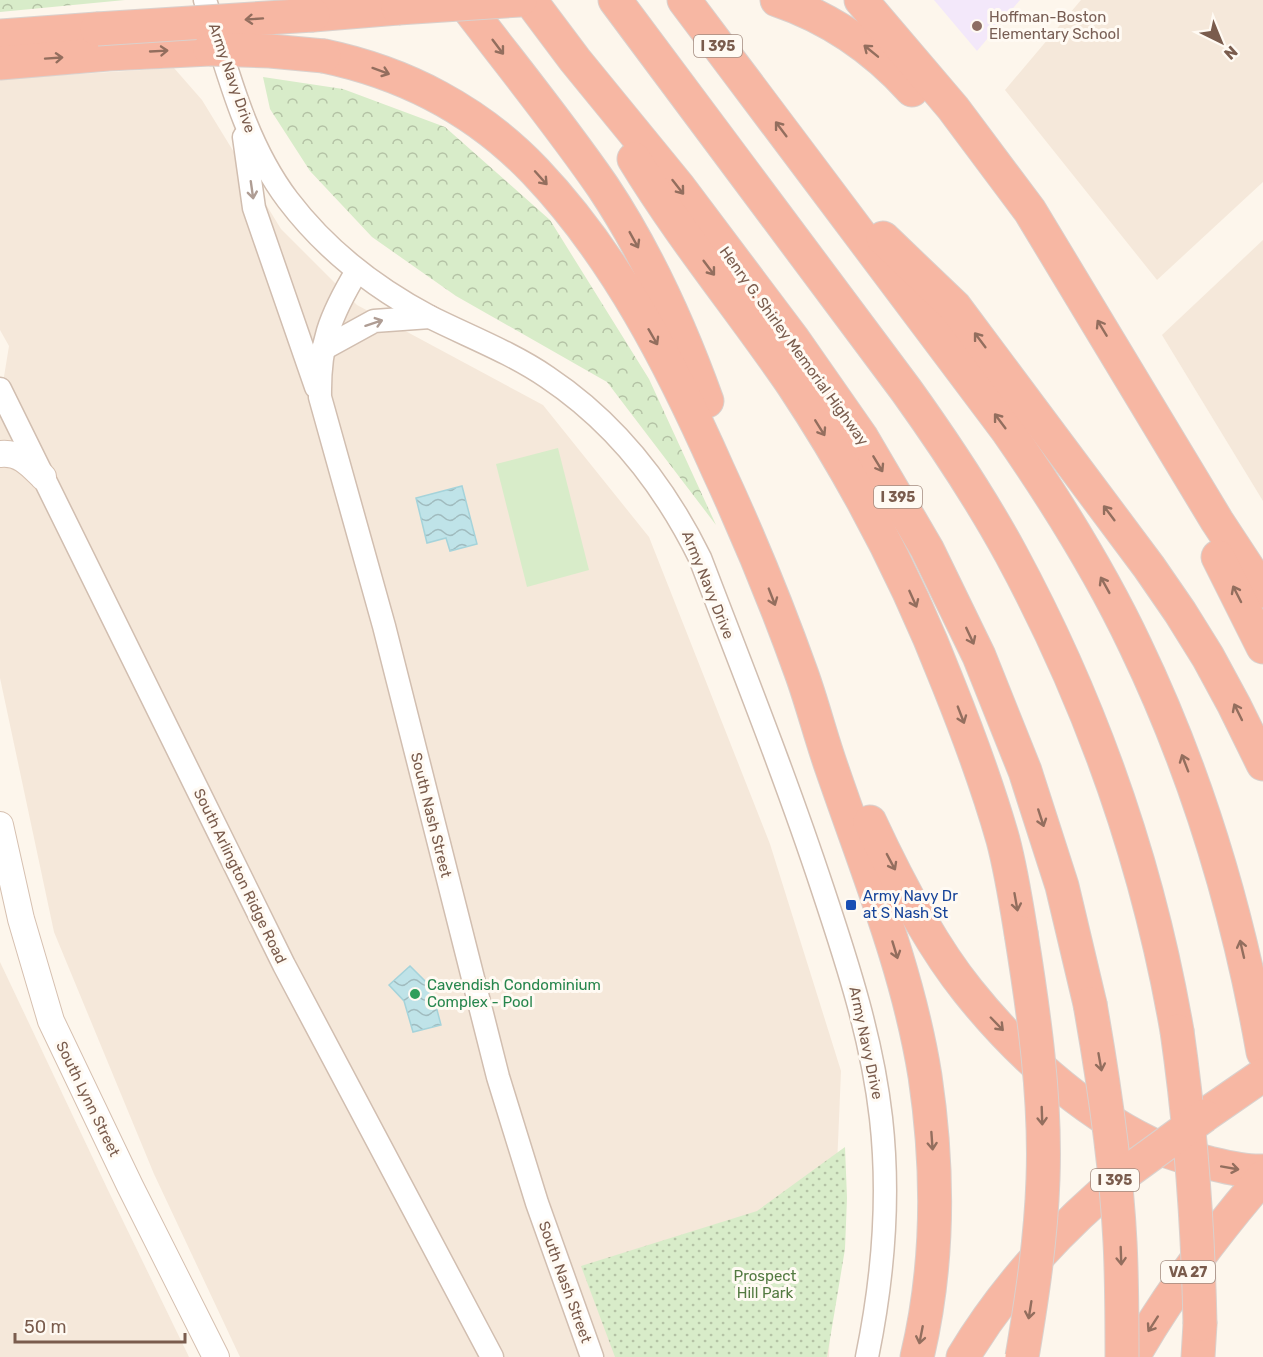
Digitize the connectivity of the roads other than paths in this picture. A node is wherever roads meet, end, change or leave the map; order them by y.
1 (205, 0) edge
2 (462, 0) edge
3 (520, 0) edge
4 (530, 0) edge
5 (615, 0) edge
6 (684, 0) edge
7 (777, 0) edge
8 (861, 0) edge
9 (0, 36) edge
10 (103, 42) junction
11 (575, 60) junction
12 (0, 63) edge
13 (240, 112) junction
14 (810, 168) junction
15 (1030, 211) junction
16 (357, 271) junction
17 (430, 317) junction
18 (323, 349) junction
19 (1132, 378) junction
20 (0, 389) edge
21 (320, 397) junction
22 (0, 454) edge
23 (43, 477) junction
24 (752, 543) junction
25 (1263, 591) edge
26 (1263, 647) edge
27 (802, 676) junction
28 (1263, 764) edge
29 (0, 825) edge
30 (1263, 1052) edge
31 (1263, 1075) edge
32 (1259, 1180) edge
33 (216, 1357) edge
34 (492, 1357) edge
35 (592, 1357) edge
36 (867, 1357) edge
37 (917, 1357) edge
38 (963, 1357) edge
39 (1022, 1357) edge
40 (1122, 1357) edge
41 (1133, 1357) edge
42 (1198, 1357) edge

1 - 13 street, Army Navy Drive
2 -> 24 highway
3 -> 10 highway, bridge
4 - 11 highway, Henry G. Shirley Memorial Highway / I 395
5 - 42 highway, bridge
14 -> 6 highway, I 395
15 -> 7 highway
8 - 15 highway
9 - 10 highway
12 -> 10 highway
10 -> 24 highway, bridge
11 -> 39 highway, bridge
11 -> 40 highway, Henry G. Shirley Memorial Highway / I 395, bridge
13 - 16 street, Army Navy Drive
13 -> 21 street
28 -> 14 highway
30 -> 14 highway, I 395
19 -> 15 highway
16 - 17 street, Army Navy Drive
16 - 18 street, South Nash Street
18 -> 17 street
17 - 36 street, Army Navy Drive
18 - 21 street, South Nash Street
19 - 25 highway
26 -> 19 highway
20 - 23 street, South Arlington Ridge Road
21 - 35 street, South Nash Street
22 - 23 main road
23 - 34 street, South Arlington Ridge Road
24 -> 27 highway
27 -> 32 highway
27 -> 37 highway
29 - 33 main road, South Lynn Street
31 - 38 highway, bridge
32 -> 41 highway, VA 27

